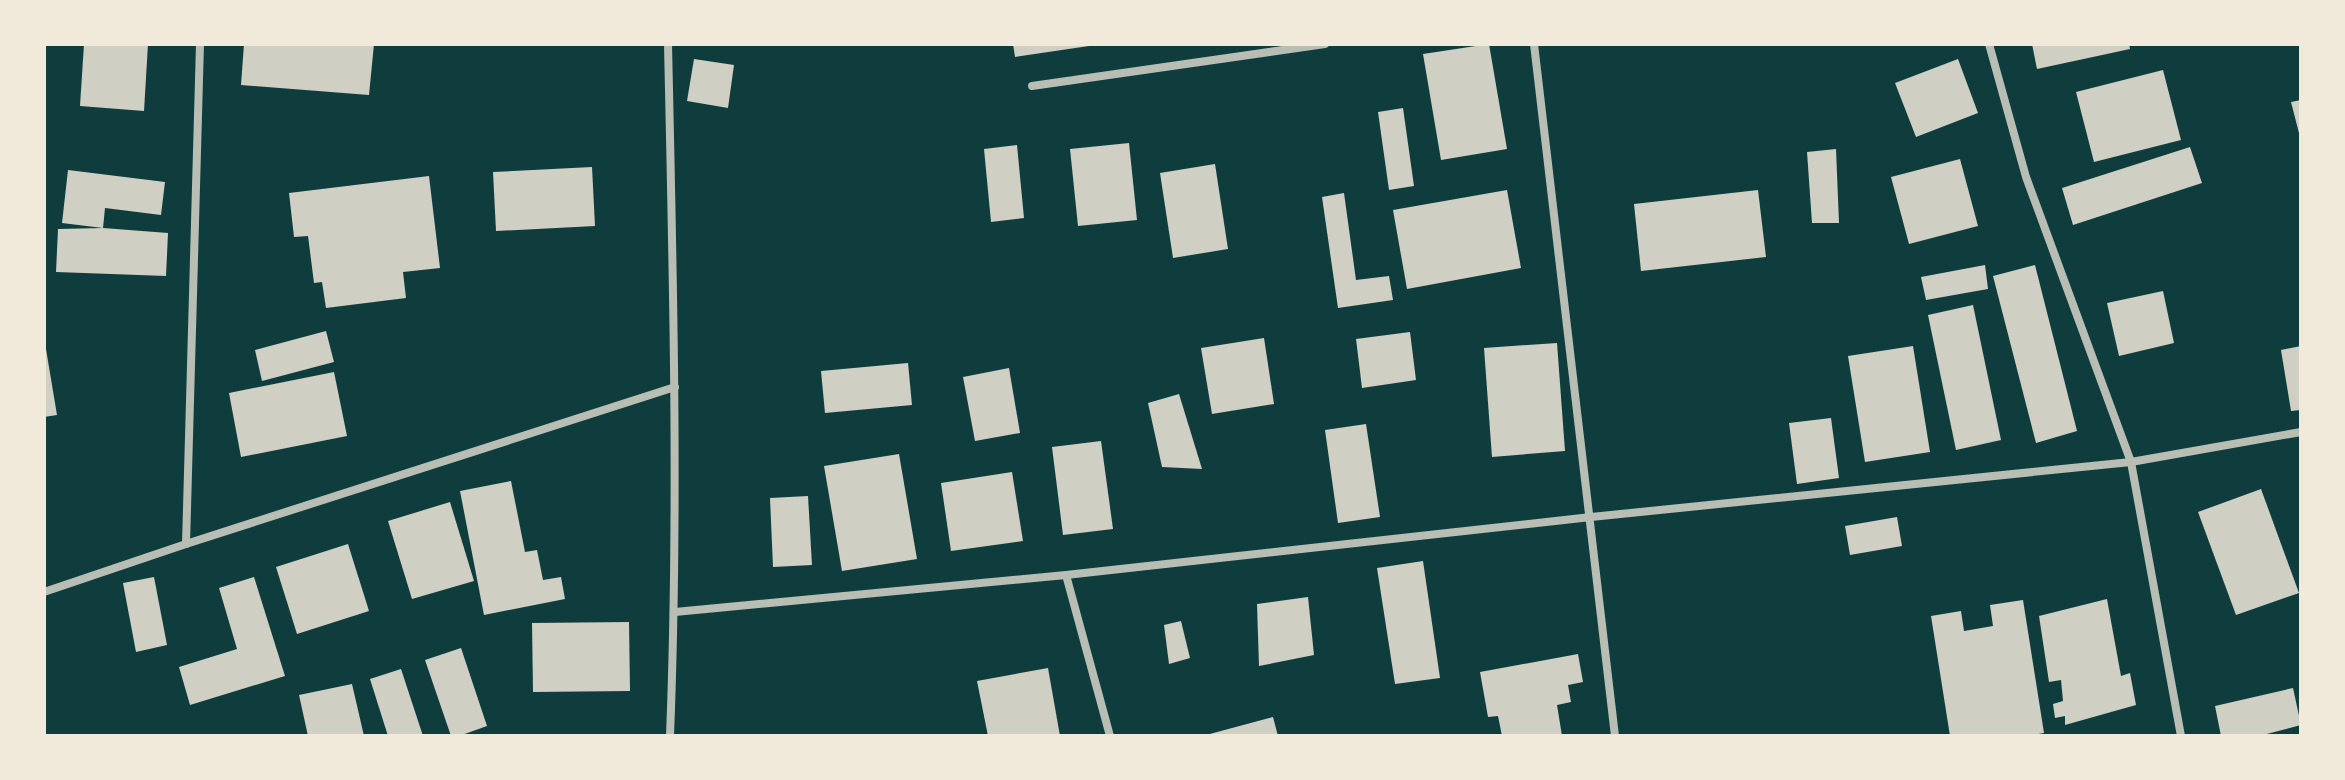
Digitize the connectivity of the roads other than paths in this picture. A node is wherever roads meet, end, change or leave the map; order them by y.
1 (200, 44) edge
2 (668, 44) edge
3 (1325, 44) edge
4 (1534, 44) edge
5 (1989, 44) edge
6 (1032, 86) dead end
7 (675, 387) junction
8 (2301, 432) edge
9 (2131, 462) junction
10 (1591, 517) junction
11 (186, 544) junction
12 (1066, 575) junction
13 (44, 592) edge
14 (675, 612) junction
15 (670, 736) edge
16 (1110, 736) edge
17 (1615, 736) edge
18 (2181, 736) edge

1 - 11 street
2 - 7 street
3 - 6 street
4 - 10 street
5 - 9 street
7 - 11 street
7 - 14 street
8 - 9 street
9 - 10 street
9 - 18 street
10 - 12 street
10 - 17 street
11 - 13 street
12 - 14 street
12 - 16 street
14 - 15 street

